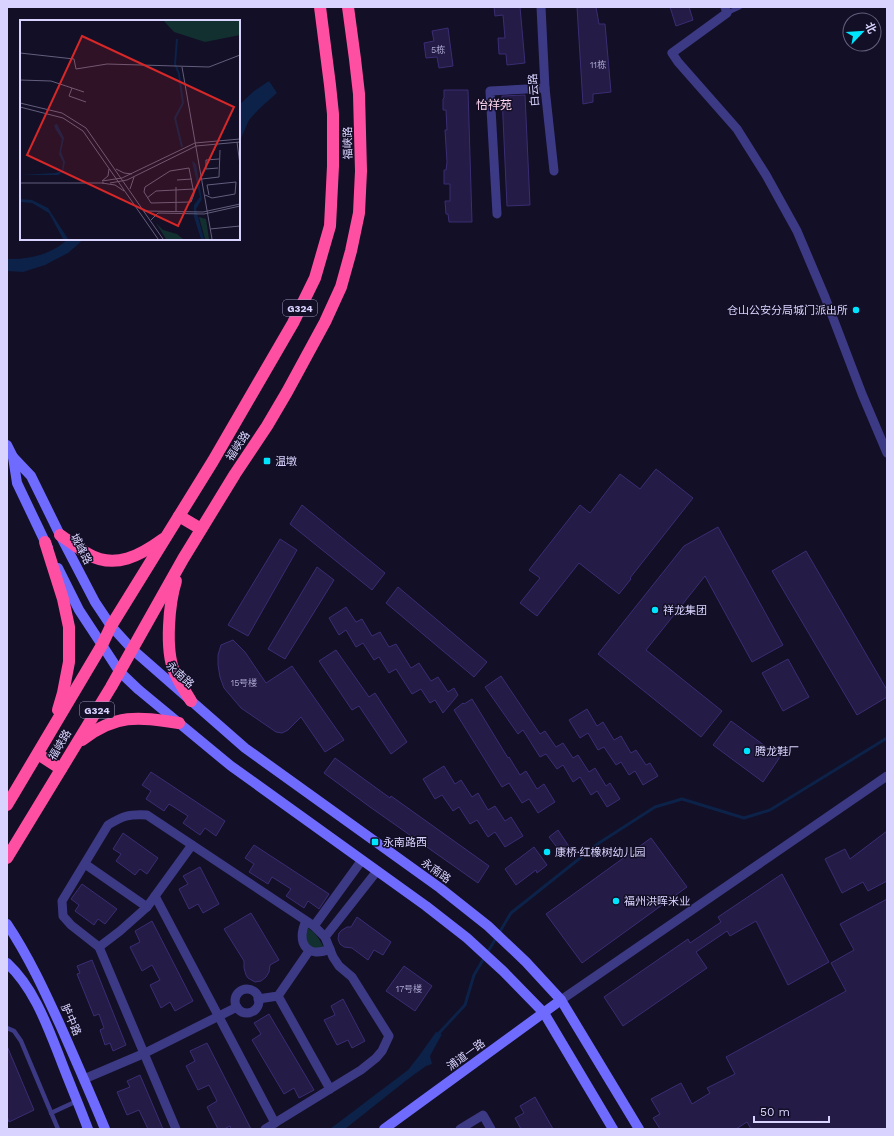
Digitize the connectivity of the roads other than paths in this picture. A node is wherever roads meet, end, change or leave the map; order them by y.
1 (320, 7) edge
2 (348, 7) edge
3 (541, 7) edge
4 (740, 7) edge
5 (726, 10) edge
6 (545, 88) junction
7 (554, 171) dead end
8 (497, 214) dead end
9 (7, 445) edge
10 (887, 453) edge
11 (13, 457) junction
12 (179, 516) junction
13 (201, 529) junction
14 (60, 535) junction
15 (167, 536) junction
16 (45, 542) junction
17 (183, 559) junction
18 (76, 567) junction
19 (61, 575) junction
20 (111, 626) junction
21 (102, 645) junction
22 (132, 649) junction
23 (119, 671) junction
24 (191, 701) junction
25 (179, 723) junction
26 (54, 727) junction
27 (75, 746) junction
28 (38, 754) junction
29 (61, 769) junction
30 (887, 776) edge
31 (7, 805) edge
32 (192, 845) junction
33 (7, 858) edge
34 (362, 860) junction
35 (85, 864) junction
36 (377, 871) junction
37 (155, 896) junction
38 (147, 907) junction
39 (7, 924) edge
40 (310, 924) junction
41 (325, 937) junction
42 (99, 947) junction
43 (330, 949) junction
44 (309, 951) junction
45 (7, 963) edge
46 (278, 996) junction
47 (258, 999) junction
48 (561, 1000) junction
49 (237, 1007) junction
50 (544, 1013) junction
51 (219, 1016) junction
52 (7, 1028) edge
53 (145, 1053) junction
54 (84, 1079) junction
55 (330, 1089) junction
56 (77, 1101) junction
57 (51, 1113) junction
58 (276, 1123) junction
59 (58, 1129) edge
60 (88, 1129) edge
61 (105, 1129) edge
62 (176, 1129) edge
63 (265, 1129) edge
64 (384, 1129) edge
65 (460, 1129) edge
66 (491, 1129) edge
67 (613, 1129) edge
68 (639, 1129) edge

1 - 12 highway, 福峡路 / G324
2 - 13 highway, 福峡路 / G324
3 - 6 street, 白云路
4 - 5 lane
5 - 10 street
6 - 7 street, 白云路
6 - 8 street
9 - 11 main road, 城峰路
11 - 14 main road, 城峰路
11 - 16 main road, 城峰路
12 - 13 highway
12 - 15 highway, 福峡路 / G324
13 - 17 highway, 福峡路 / G324
14 - 15 highway
14 - 18 main road, 城峰路
15 - 20 highway, 福峡路 / G324
16 - 19 main road, 城峰路
16 - 26 highway
17 - 22 highway, 福峡路 / G324
17 - 24 highway
18 - 19 main road
18 - 20 main road, 城峰路
19 - 21 main road, 城峰路
20 - 21 highway, 福峡路 / G324
20 - 22 main road, 城峰路
21 - 23 main road, 城峰路
21 - 26 highway, 福峡路 / G324
22 - 23 highway, 福峡路 / G324
22 - 24 main road, 永南路
23 - 25 main road, 城峰路
23 - 27 highway, 福峡路 / G324
24 - 48 main road, 永南路
25 - 27 highway
25 - 34 main road, 城峰路
26 - 28 highway, 福峡路 / G324
27 - 29 highway, 福峡路 / G324
28 - 29 highway
28 - 31 highway, 福峡路 / G324
29 - 33 highway, 福峡路 / G324
30 - 48 street
32 - 35 street
32 - 37 street
32 - 40 street
34 - 36 main road, 城峰路
34 - 40 street
35 - 38 street
35 - 42 street
36 - 41 street
36 - 50 main road, 城峰路
37 - 38 street
37 - 51 street
38 - 42 street
39 - 54 main road, 胪中路
40 - 41 street
40 - 44 street
41 - 43 street
42 - 53 street
43 - 44 street
43 - 55 street
44 - 46 street
45 - 56 main road
46 - 47 street
46 - 55 street
47 - 49 street
47 - 49 street
48 - 50 main road, 浦道一路
48 - 68 main road, 永南路
49 - 51 street
50 - 64 main road, 浦道一路
50 - 67 main road, 城峰路
51 - 53 street
51 - 58 street
52 - 57 lane
53 - 54 street
53 - 62 street
54 - 61 main road, 胪中路
55 - 58 street
56 - 57 lane
56 - 60 main road
57 - 59 lane
58 - 63 street
65 - 66 street

